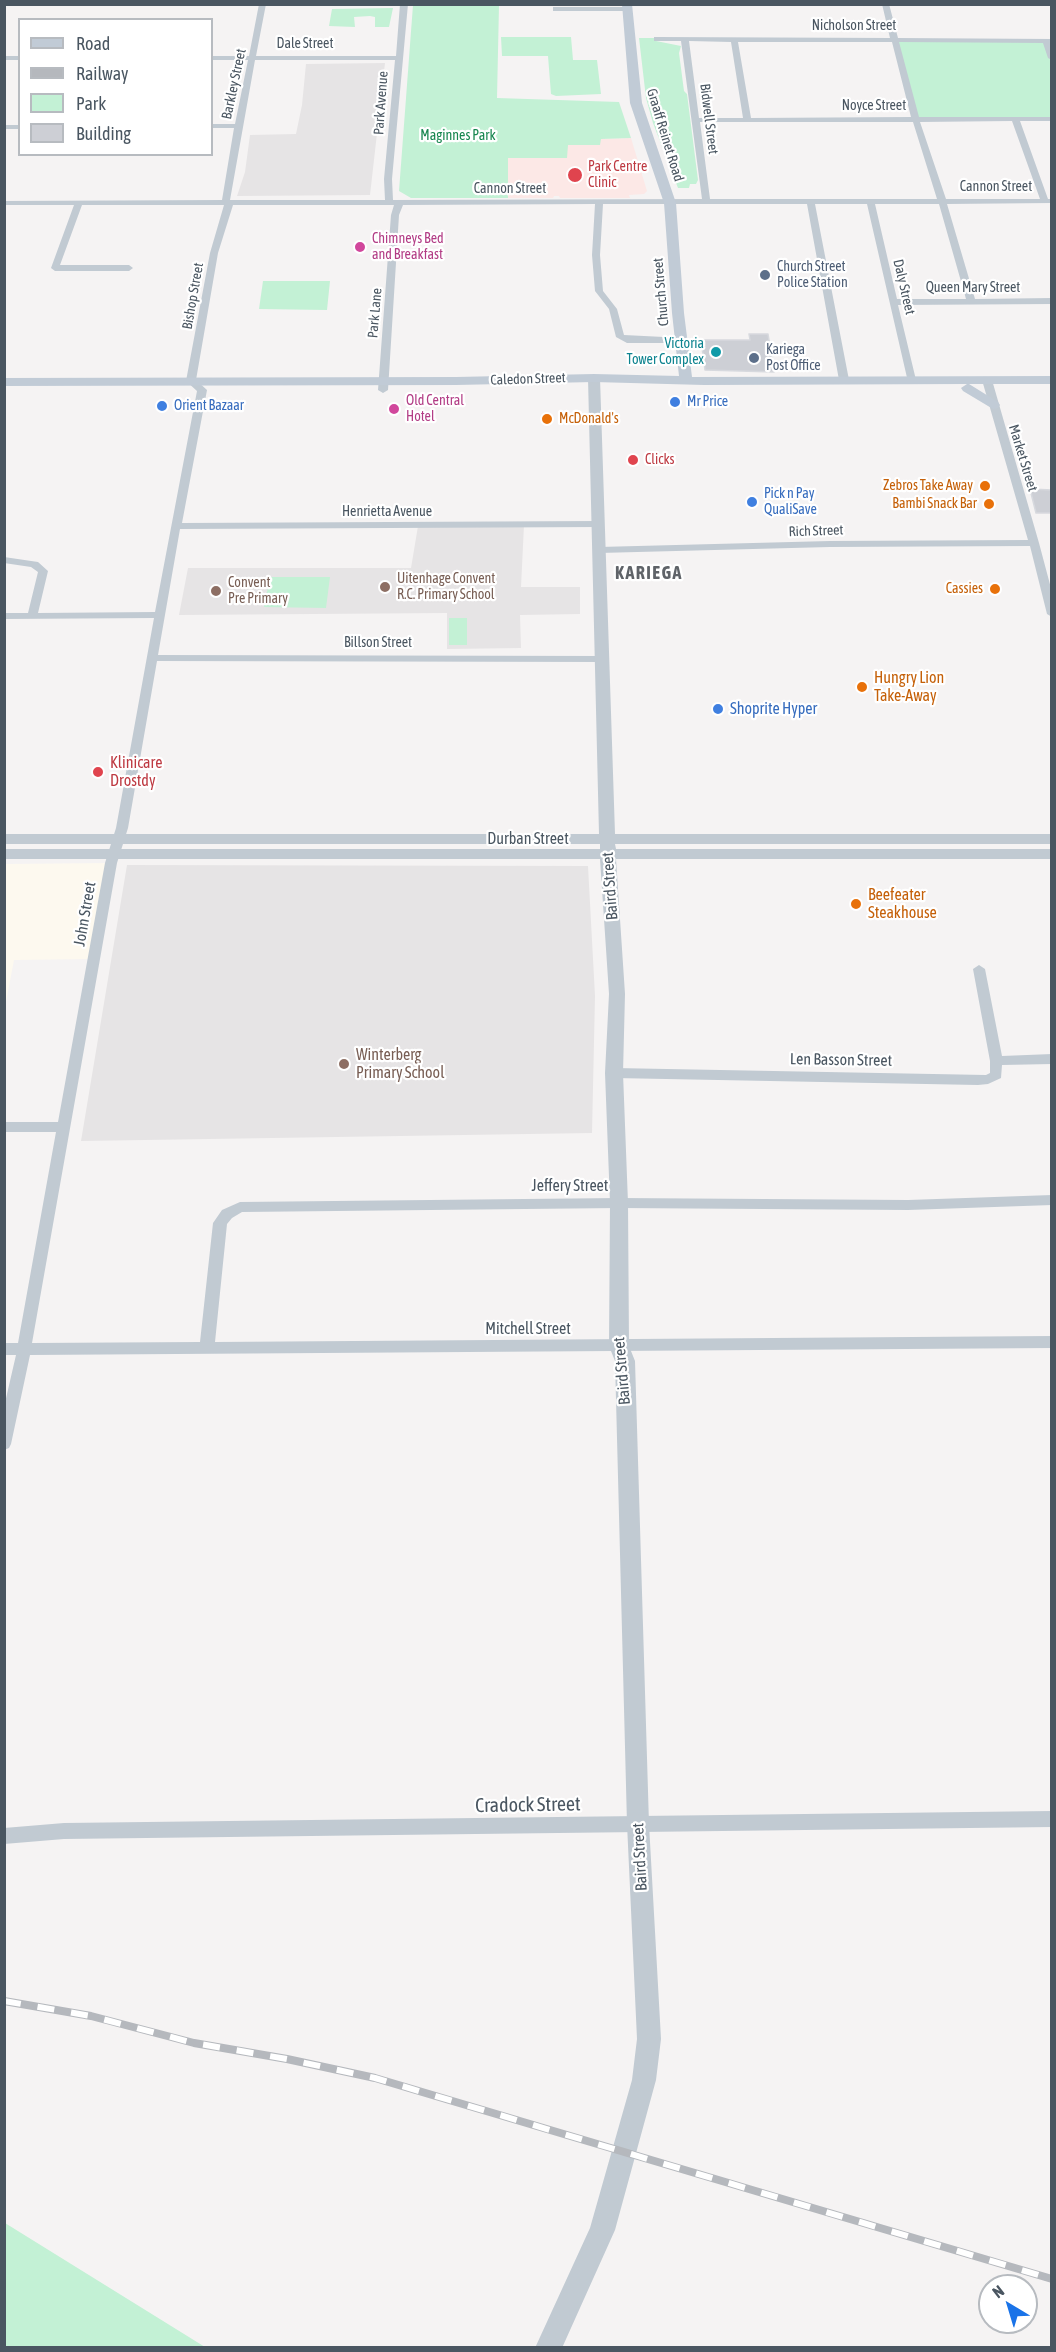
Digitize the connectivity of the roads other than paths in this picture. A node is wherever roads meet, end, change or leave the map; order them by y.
1 (263, 4) edge
2 (404, 4) edge
3 (885, 4) edge
4 (626, 7) edge
5 (556, 9) dead end
6 (657, 39) dead end
7 (686, 40) junction
8 (734, 40) junction
9 (894, 40) junction
10 (1048, 40) edge
11 (213, 58) edge
12 (253, 58) junction
13 (398, 58) junction
14 (1052, 58) edge
15 (747, 119) junction
16 (1015, 119) junction
17 (1052, 119) edge
18 (696, 120) junction
19 (916, 120) junction
20 (213, 126) edge
21 (238, 126) junction
22 (810, 200) junction
23 (870, 200) junction
24 (942, 200) junction
25 (1048, 201) edge
26 (599, 202) junction
27 (706, 202) junction
28 (4, 203) edge
29 (79, 203) junction
30 (229, 203) junction
31 (394, 203) junction
32 (670, 203) junction
33 (129, 268) dead end
34 (971, 301) junction
35 (1052, 301) edge
36 (894, 302) junction
37 (681, 340) junction
38 (686, 379) junction
39 (843, 380) junction
40 (912, 380) junction
41 (1052, 380) edge
42 (4, 382) edge
43 (595, 383) junction
44 (987, 384) junction
45 (196, 385) junction
46 (383, 385) junction
47 (968, 388) junction
48 (1052, 388) edge
49 (669, 389) junction
50 (706, 389) junction
51 (4, 391) edge
52 (993, 405) junction
53 (599, 524) junction
54 (176, 526) junction
55 (1034, 543) junction
56 (599, 550) junction
57 (4, 560) edge
58 (1052, 614) edge
59 (161, 615) junction
60 (4, 616) edge
61 (32, 616) junction
62 (153, 658) junction
63 (602, 659) junction
64 (4, 839) edge
65 (1052, 839) edge
66 (117, 846) junction
67 (608, 846) junction
68 (4, 854) edge
69 (1052, 854) edge
70 (979, 969) dead end
71 (1052, 1059) edge
72 (996, 1061) junction
73 (614, 1073) junction
74 (63, 1127) junction
75 (4, 1128) edge
76 (1052, 1200) edge
77 (619, 1203) junction
78 (1052, 1342) edge
79 (619, 1346) junction
80 (4, 1348) edge
81 (207, 1348) junction
82 (24, 1349) junction
83 (4, 1444) edge
84 (1052, 1819) edge
85 (638, 1824) junction
86 (4, 1836) edge
87 (549, 2348) edge

1 - 12 street, Barkley Street
2 - 13 street, Park Avenue
3 - 9 street
4 - 5 street
4 - 32 main road, Graaff Reinet Road
6 - 7 street, Nicholson Street
7 - 8 street, Nicholson Street
7 - 18 street, Bidwell Street
8 - 9 street, Nicholson Street
8 - 15 street
9 - 10 street, Nicholson Street
9 - 19 street
10 - 14 street
11 - 12 street, Dale Street
12 - 13 street, Dale Street
12 - 21 street, Barkley Street
13 - 31 street, Park Avenue
15 - 18 street, Noyce Street
15 - 19 street, Noyce Street
16 - 17 street, Noyce Street
16 - 19 street, Noyce Street
16 - 25 street
18 - 27 street, Bidwell Street
19 - 24 street
20 - 21 street
21 - 30 street, Barkley Street
22 - 23 street, Cannon Street
22 - 27 street, Cannon Street
22 - 39 street
23 - 24 street, Cannon Street
23 - 36 street, Daly Street
24 - 25 street, Cannon Street
24 - 34 street
26 - 31 street, Cannon Street
26 - 32 street, Cannon Street
26 - 37 street
27 - 32 street, Cannon Street
28 - 29 street, Cannon Street
29 - 30 street, Cannon Street
29 - 33 street
30 - 31 street, Cannon Street
30 - 45 street, Bishop Street
31 - 46 street, Park Lane
32 - 37 main road, Church Street
34 - 35 street, Queen Mary Street
34 - 36 street, Queen Mary Street
36 - 40 street, Daly Street
37 - 38 main road, Church Street
38 - 39 main road, Caledon Street
38 - 43 main road, Caledon Street
38 - 49 main road
38 - 50 main road
39 - 40 main road, Caledon Street
40 - 44 main road, Caledon Street
41 - 44 main road, Caledon Street
42 - 45 main road, Caledon Street
43 - 46 main road, Caledon Street
43 - 49 main road, Caledon Street
43 - 53 street, Baird Street
44 - 47 main road, Caledon Street
44 - 48 main road, Caledon Street
44 - 52 street, Market Street
45 - 46 main road, Caledon Street
45 - 51 main road, Caledon Street
45 - 54 street, John Street
47 - 50 main road, Caledon Street
47 - 52 main road
49 - 50 main road, Caledon Street
52 - 55 street, Market Street
53 - 54 street, Henrietta Avenue
53 - 56 street, Baird Street
54 - 59 street, John Street
55 - 56 street, Rich Street
55 - 58 street, Market Street
56 - 63 street, Baird Street
57 - 61 street
59 - 61 street
59 - 62 street, John Street
60 - 61 street
62 - 63 street, Billson Street
62 - 66 street, John Street
63 - 67 street, Baird Street
64 - 66 street, Durban Street
65 - 67 street, Durban Street
66 - 67 street, Durban Street
66 - 68 street, Durban Street
66 - 74 street, John Street
67 - 69 street, Durban Street
67 - 73 street, Baird Street
70 - 72 street
71 - 72 street
72 - 73 street, Len Basson Street
73 - 77 street, Baird Street
74 - 75 street
74 - 82 street, John Street
76 - 77 street, Jeffery Street
77 - 79 street, Baird Street
77 - 81 street, Jeffery Street
78 - 79 street, Mitchell Street
79 - 81 street, Mitchell Street
79 - 85 street, Baird Street
80 - 82 street, Mitchell Street
81 - 82 street, Mitchell Street
82 - 83 street, John Street
84 - 85 street, Cradock Street
85 - 86 street, Cradock Street
85 - 87 street, Baird Street

